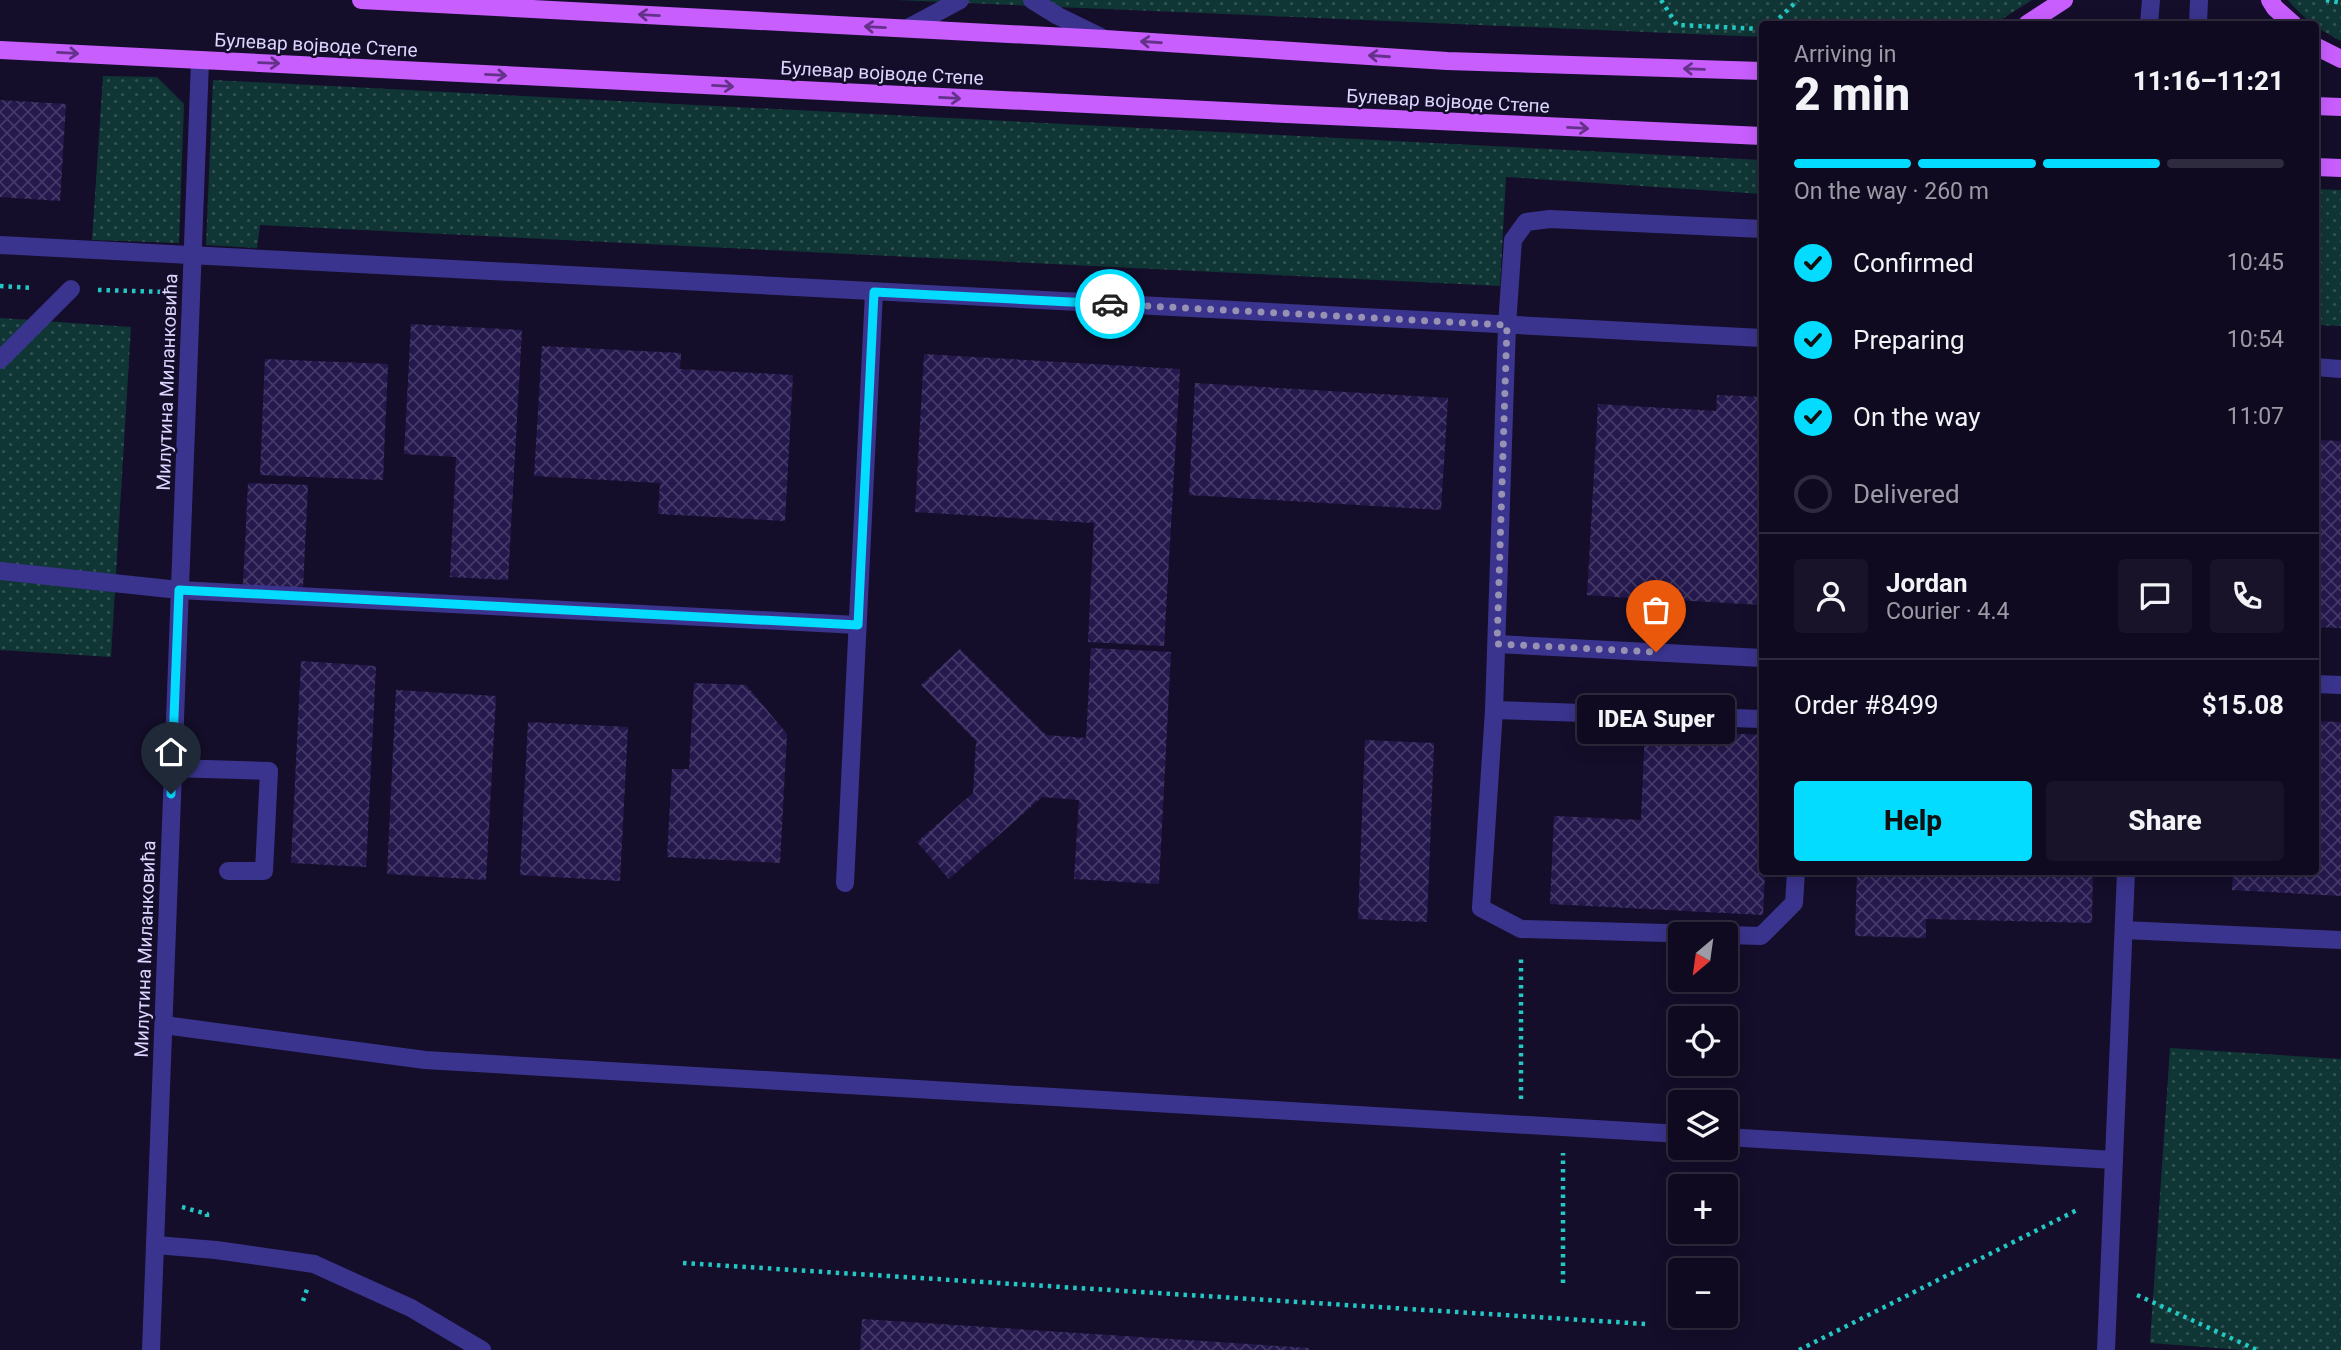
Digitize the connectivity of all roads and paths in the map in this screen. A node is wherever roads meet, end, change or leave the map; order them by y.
1 (360, 0) edge
2 (960, 0) edge
3 (1032, 0) edge
4 (1661, 0) edge
5 (1798, 0) edge
6 (2064, 0) edge
7 (2151, 0) edge
8 (2199, 0) edge
9 (2270, 0) edge
10 (2326, 0) edge
11 (2341, 3) edge
12 (1776, 21) edge
13 (2032, 21) edge
14 (2149, 21) edge
15 (2198, 21) edge
16 (2289, 21) edge
17 (908, 28) junction
18 (1759, 29) edge
19 (1105, 39) junction
20 (2319, 48) edge
21 (3, 52) edge
22 (2341, 59) edge
23 (200, 61) junction
24 (1759, 71) edge
25 (2319, 106) edge
26 (2341, 107) edge
27 (1759, 136) edge
28 (2319, 167) edge
29 (2341, 168) edge
30 (1759, 229) edge
31 (0, 245) edge
32 (193, 255) junction
33 (71, 289) dead end
34 (874, 292) junction
35 (1507, 325) junction
36 (1759, 338) edge
37 (0, 360) edge
38 (2319, 367) edge
39 (2341, 369) edge
40 (0, 571) edge
41 (179, 590) junction
42 (858, 625) junction
43 (1497, 644) junction
44 (1759, 658) edge
45 (2319, 684) edge
46 (2341, 685) edge
47 (1494, 710) junction
48 (1759, 719) edge
49 (172, 768) junction
50 (228, 872) dead end
51 (1796, 875) edge
52 (2126, 875) edge
53 (845, 883) dead end
54 (1521, 929) junction
55 (2124, 930) junction
56 (1668, 933) edge
57 (1738, 935) edge
58 (2341, 940) edge
59 (164, 1025) junction
60 (1521, 1124) junction
61 (1565, 1128) junction
62 (1668, 1133) edge
63 (1738, 1138) edge
64 (2114, 1160) junction
65 (2077, 1210) dead end
66 (156, 1245) junction
67 (683, 1264) dead end
68 (2109, 1282) junction
69 (1563, 1283) dead end
70 (294, 1286) dead end
71 (319, 1293) dead end
72 (1646, 1324) dead end
73 (151, 1350) edge
74 (482, 1350) edge
75 (1799, 1350) edge
76 (2106, 1350) edge
77 (2257, 1350) edge

17 -> 1 main road, Булевар војводе Степе
2 - 17 street
3 - 19 street
4 - 18 path
5 - 12 path
6 - 13 main road
7 - 14 street
8 - 15 street
9 - 16 main road
10 - 11 path
17 - 19 main road, Булевар војводе Степе
24 -> 19 main road, Булевар војводе Степе
20 - 22 main road
21 -> 23 main road, Булевар војводе Степе
23 -> 27 main road, Булевар војводе Степе
23 - 32 street, Милутина Миланковића
25 - 26 main road
28 - 29 main road
30 - 35 street
31 - 32 street
32 - 34 street
32 - 41 street, Милутина Миланковића
33 - 37 street
34 - 35 street
34 - 42 street
35 - 36 street
35 - 43 street
38 - 39 street
40 - 41 street
41 - 42 street
41 - 49 street, Милутина Миланковића
42 - 53 street
43 - 44 street
43 - 47 street
45 - 46 street
47 - 48 street
47 - 54 street
49 - 50 street
49 - 59 street, Милутина Миланковића
51 - 57 street
52 - 55 street
54 - 56 street
54 - 60 path
55 - 58 street
55 - 64 street
59 - 60 street
59 - 66 street, Милутина Миланковића
60 - 61 street
61 - 62 street
61 - 69 path
63 - 64 street
64 - 68 street
65 - 75 path
66 - 73 street, Милутина Миланковића
66 - 74 street
67 - 72 path
68 - 76 street
68 - 77 path
70 - 71 path

